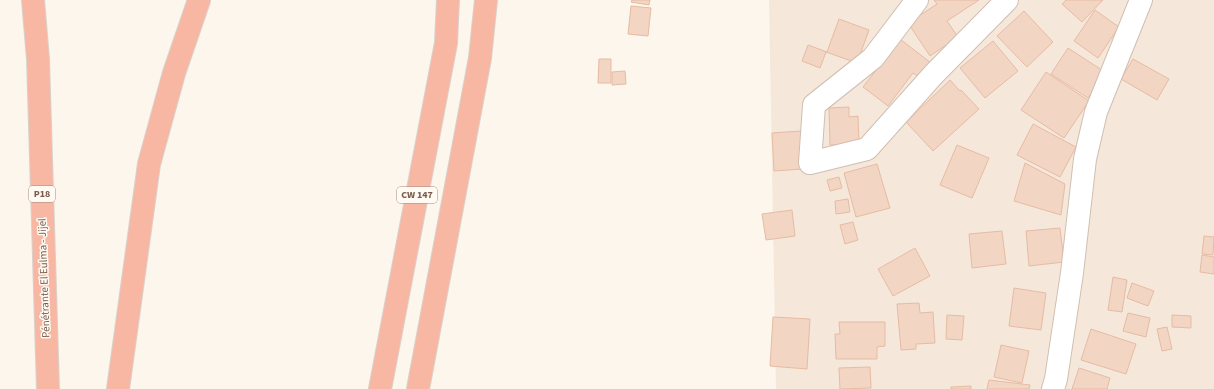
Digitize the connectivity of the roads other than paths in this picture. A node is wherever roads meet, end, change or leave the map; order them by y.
1 (33, 0) edge
2 (200, 0) edge
3 (448, 0) edge
4 (486, 0) edge
5 (917, 0) edge
6 (1007, 0) edge
7 (1137, 1) edge
8 (48, 389) edge
9 (118, 389) edge
10 (380, 389) edge
11 (418, 389) edge
12 (1053, 389) edge

1 - 8 highway, Pénétrante El Eulma - Jijel / P18
2 - 9 highway
3 - 10 highway, CW 147
4 - 11 highway, CW 147
5 - 6 street
7 - 12 street

